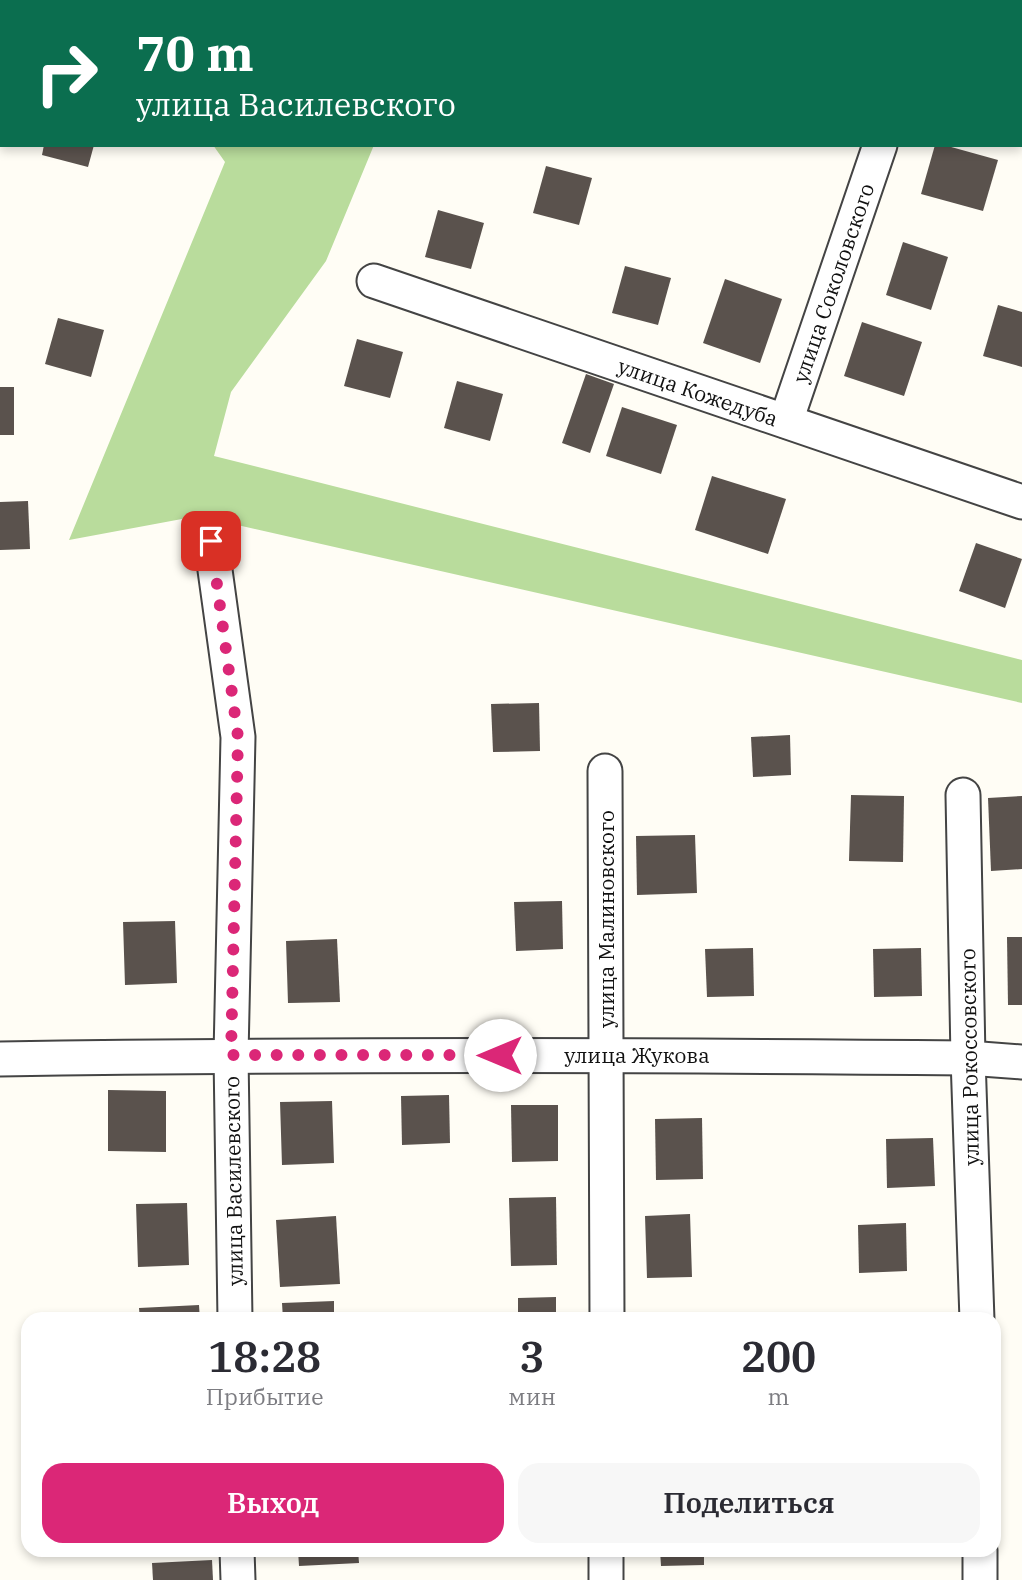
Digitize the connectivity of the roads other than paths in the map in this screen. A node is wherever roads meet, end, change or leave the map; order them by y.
1 (879, 147) edge
2 (374, 281) dead end
3 (786, 421) junction
4 (1022, 502) edge
5 (211, 541) dead end
6 (605, 771) dead end
7 (964, 794) dead end
8 (231, 1055) junction
9 (607, 1055) junction
10 (968, 1058) junction
11 (0, 1059) edge
12 (1022, 1062) edge
13 (234, 1312) edge
14 (607, 1312) edge
15 (977, 1312) edge
16 (237, 1557) edge
17 (606, 1557) edge
18 (980, 1557) edge
19 (238, 1580) edge
20 (606, 1580) edge
21 (980, 1580) edge

1 - 3 street, улица Соколовского
2 - 3 street, улица Кожедуба
3 - 4 street, улица Кожедуба
5 - 8 street, улица Василевского
6 - 9 street, улица Малиновского
7 - 10 street, улица Рокоссовского
8 - 9 street, улица Жукова
8 - 11 street, улица Жукова
8 - 13 street, улица Василевского
9 - 10 street, улица Жукова
9 - 14 street, улица Малиновского
10 - 12 street, улица Жукова
10 - 15 street, улица Рокоссовского
16 - 19 street
17 - 20 street
18 - 21 street

